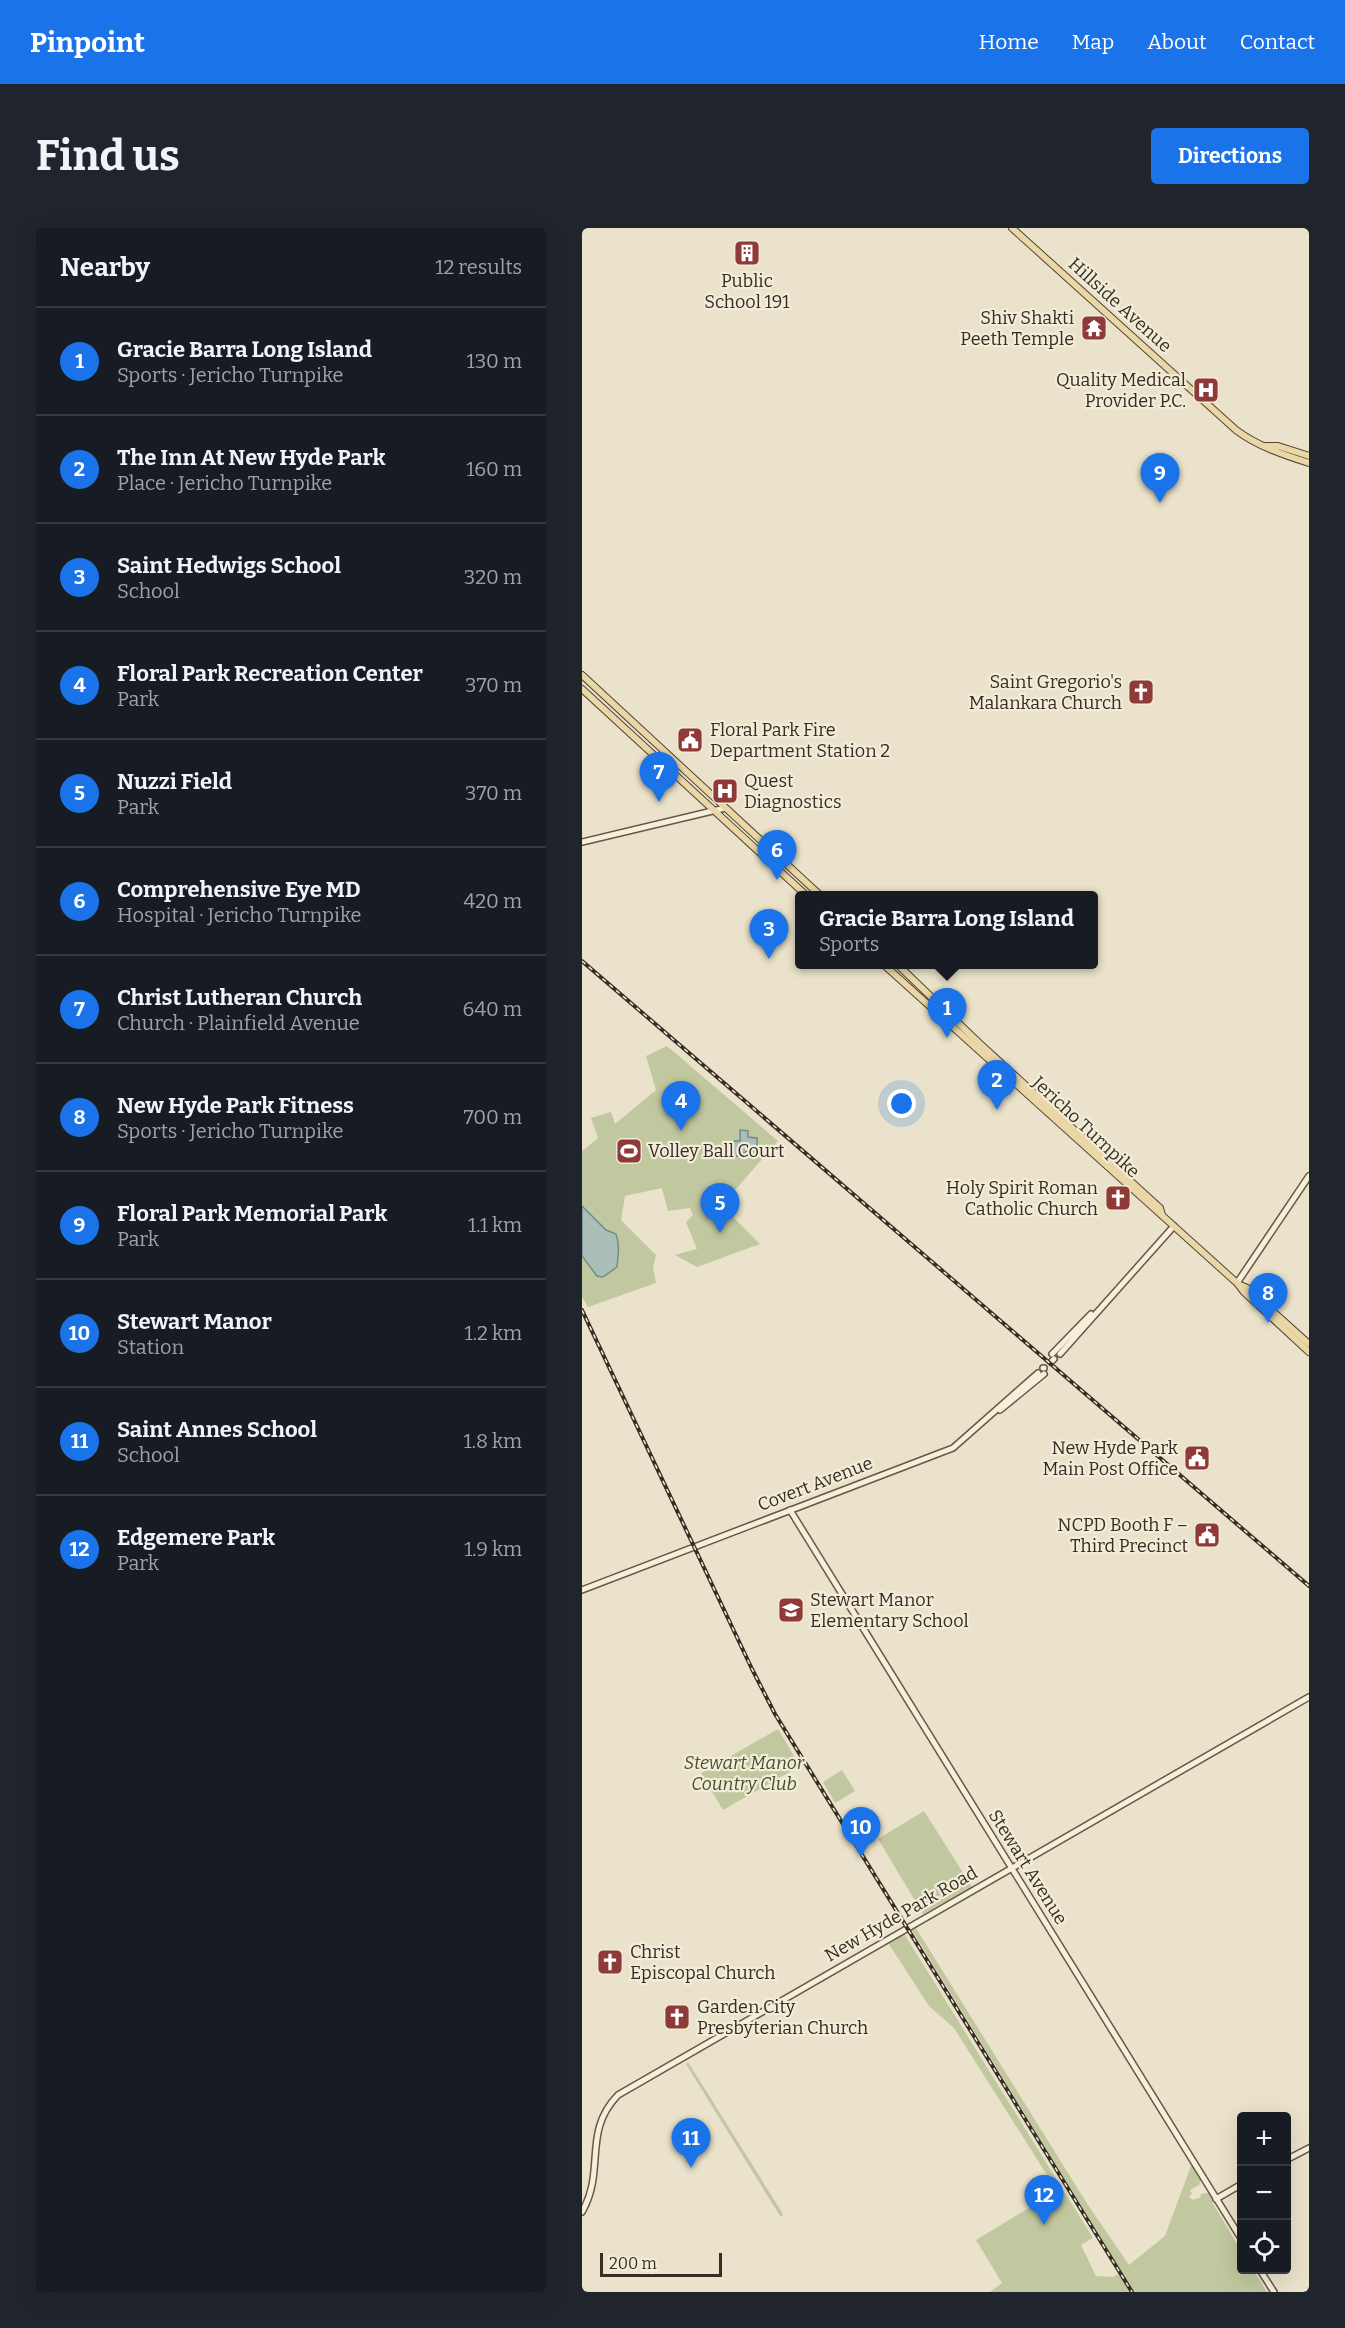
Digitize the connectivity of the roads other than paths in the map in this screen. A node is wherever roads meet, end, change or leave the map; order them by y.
1 (1012, 228) edge
2 (1266, 446) junction
3 (1309, 456) edge
4 (1309, 463) edge
5 (582, 675) edge
6 (582, 689) edge
7 (725, 808) junction
8 (715, 811) junction
9 (582, 842) edge
10 (802, 891) edge
11 (816, 891) edge
12 (889, 969) edge
13 (902, 969) edge
14 (1105, 1161) junction
15 (1309, 1176) edge
16 (1174, 1226) junction
17 (1237, 1283) junction
18 (1100, 1307) junction
19 (1309, 1344) edge
20 (1309, 1352) edge
21 (1060, 1354) dead end
22 (1052, 1358) dead end
23 (1042, 1371) dead end
24 (790, 1510) junction
25 (582, 1590) edge
26 (1309, 1697) edge
27 (1011, 1868) junction
28 (1309, 2148) edge
29 (1291, 2158) edge
30 (1237, 2187) edge
31 (1216, 2199) junction
32 (582, 2212) edge
33 (1237, 2232) edge
34 (1263, 2274) edge
35 (1274, 2292) edge

1 - 2 main road, Hillside Avenue
2 - 3 main road, Hillside Avenue
2 - 4 main road, Hillside Avenue
5 - 7 main road
6 - 8 main road
7 - 8 main road
7 - 11 main road
8 - 9 main road
8 - 10 main road
12 - 14 main road, Jericho Turnpike
13 - 14 main road, Jericho Turnpike
14 - 16 main road, Jericho Turnpike
15 - 17 main road
16 - 17 main road, Jericho Turnpike
16 - 18 main road
17 - 19 main road, Jericho Turnpike
17 - 20 main road, Jericho Turnpike
18 - 21 main road
18 - 22 main road
23 - 24 main road, Covert Avenue
24 - 25 main road, Covert Avenue
24 - 27 main road, Stewart Avenue
26 - 27 main road, New Hyde Park Road
27 - 31 main road, Stewart Avenue
27 - 32 main road, New Hyde Park Road
28 - 29 main road
30 - 31 main road
31 - 33 main road, Stewart Avenue
34 - 35 main road

